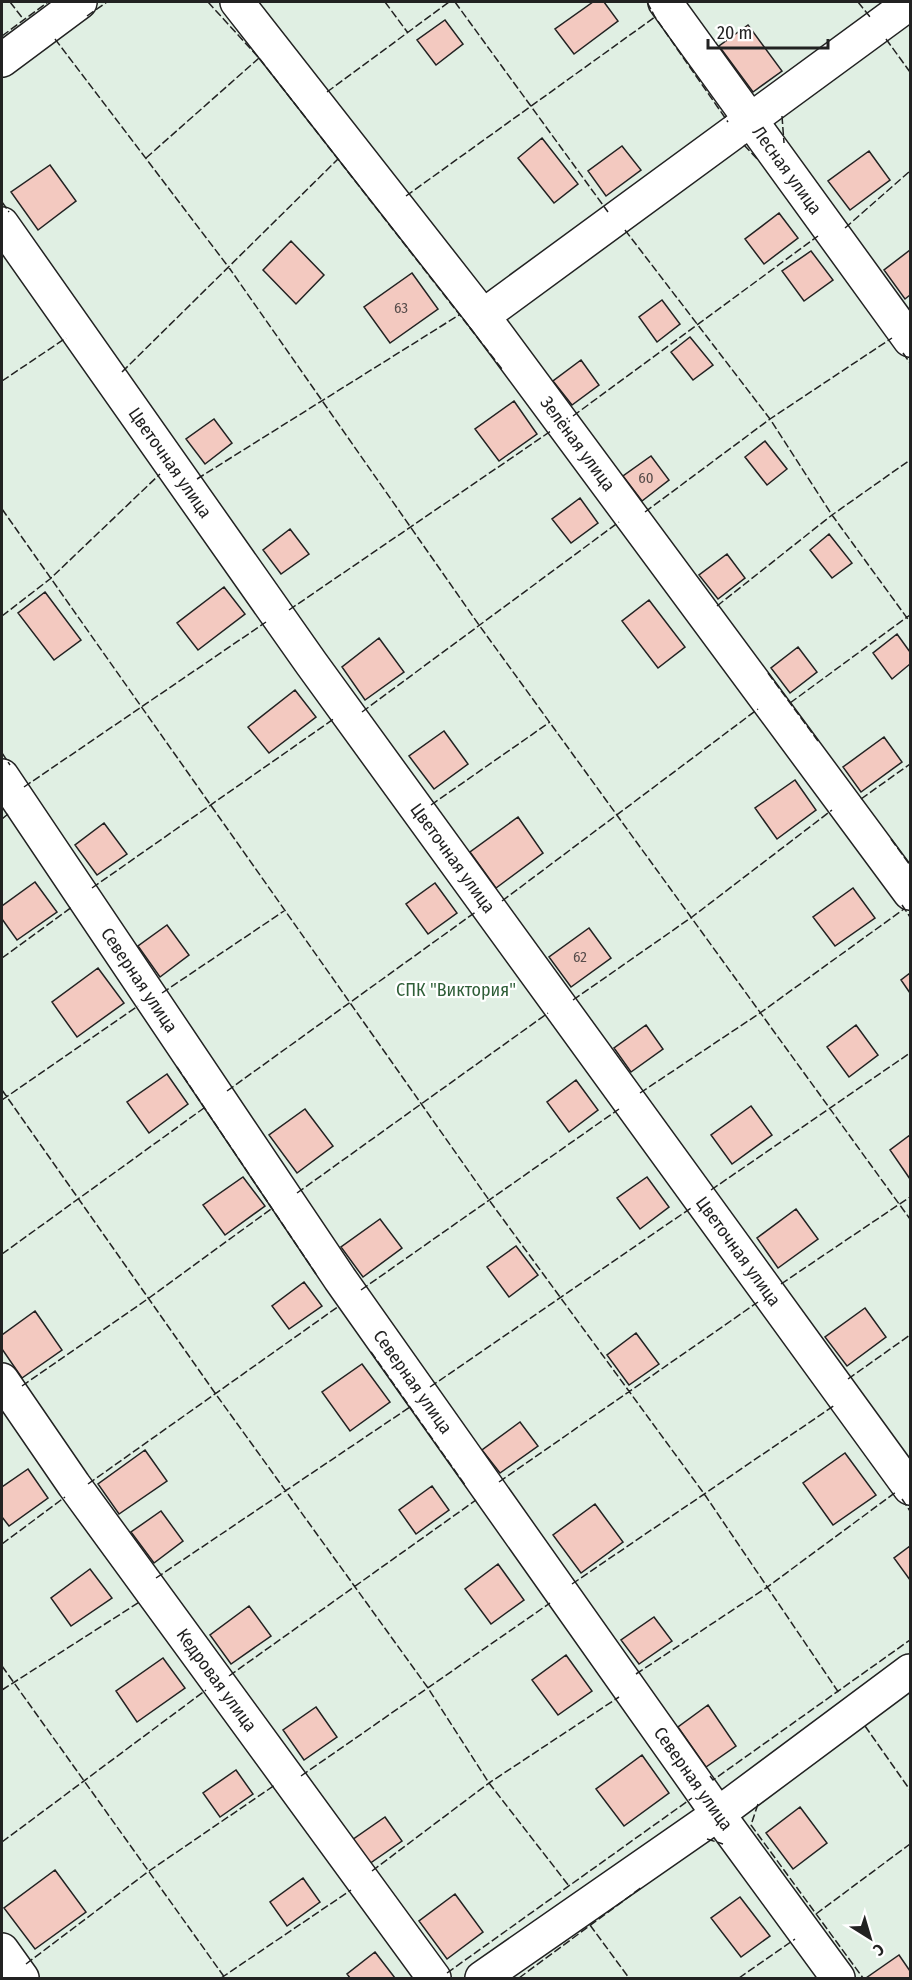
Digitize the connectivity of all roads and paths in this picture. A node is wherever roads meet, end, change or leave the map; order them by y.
1 (80, 2) edge
2 (237, 2) edge
3 (665, 2) edge
4 (910, 3) edge
5 (2, 60) edge
6 (751, 122) junction
7 (2, 224) edge
8 (483, 316) junction
9 (910, 340) edge
10 (2, 776) edge
11 (910, 893) edge
12 (2, 1380) edge
13 (910, 1488) edge
14 (910, 1671) edge
15 (718, 1814) junction
16 (2, 1950) edge
17 (22, 1978) edge
18 (434, 1978) edge
19 (482, 1978) edge
20 (838, 1978) edge

1 - 5 street
2 - 8 street, Зелёная улица
3 - 6 street, Лесная улица
4 - 6 street
6 - 8 street
6 - 9 street, Лесная улица
7 - 13 street, Цветочная улица
8 - 11 street, Зелёная улица
10 - 15 street, Северная улица
12 - 18 street, Кедровая улица
14 - 15 street
15 - 19 street
15 - 20 street, Северная улица
16 - 17 street

